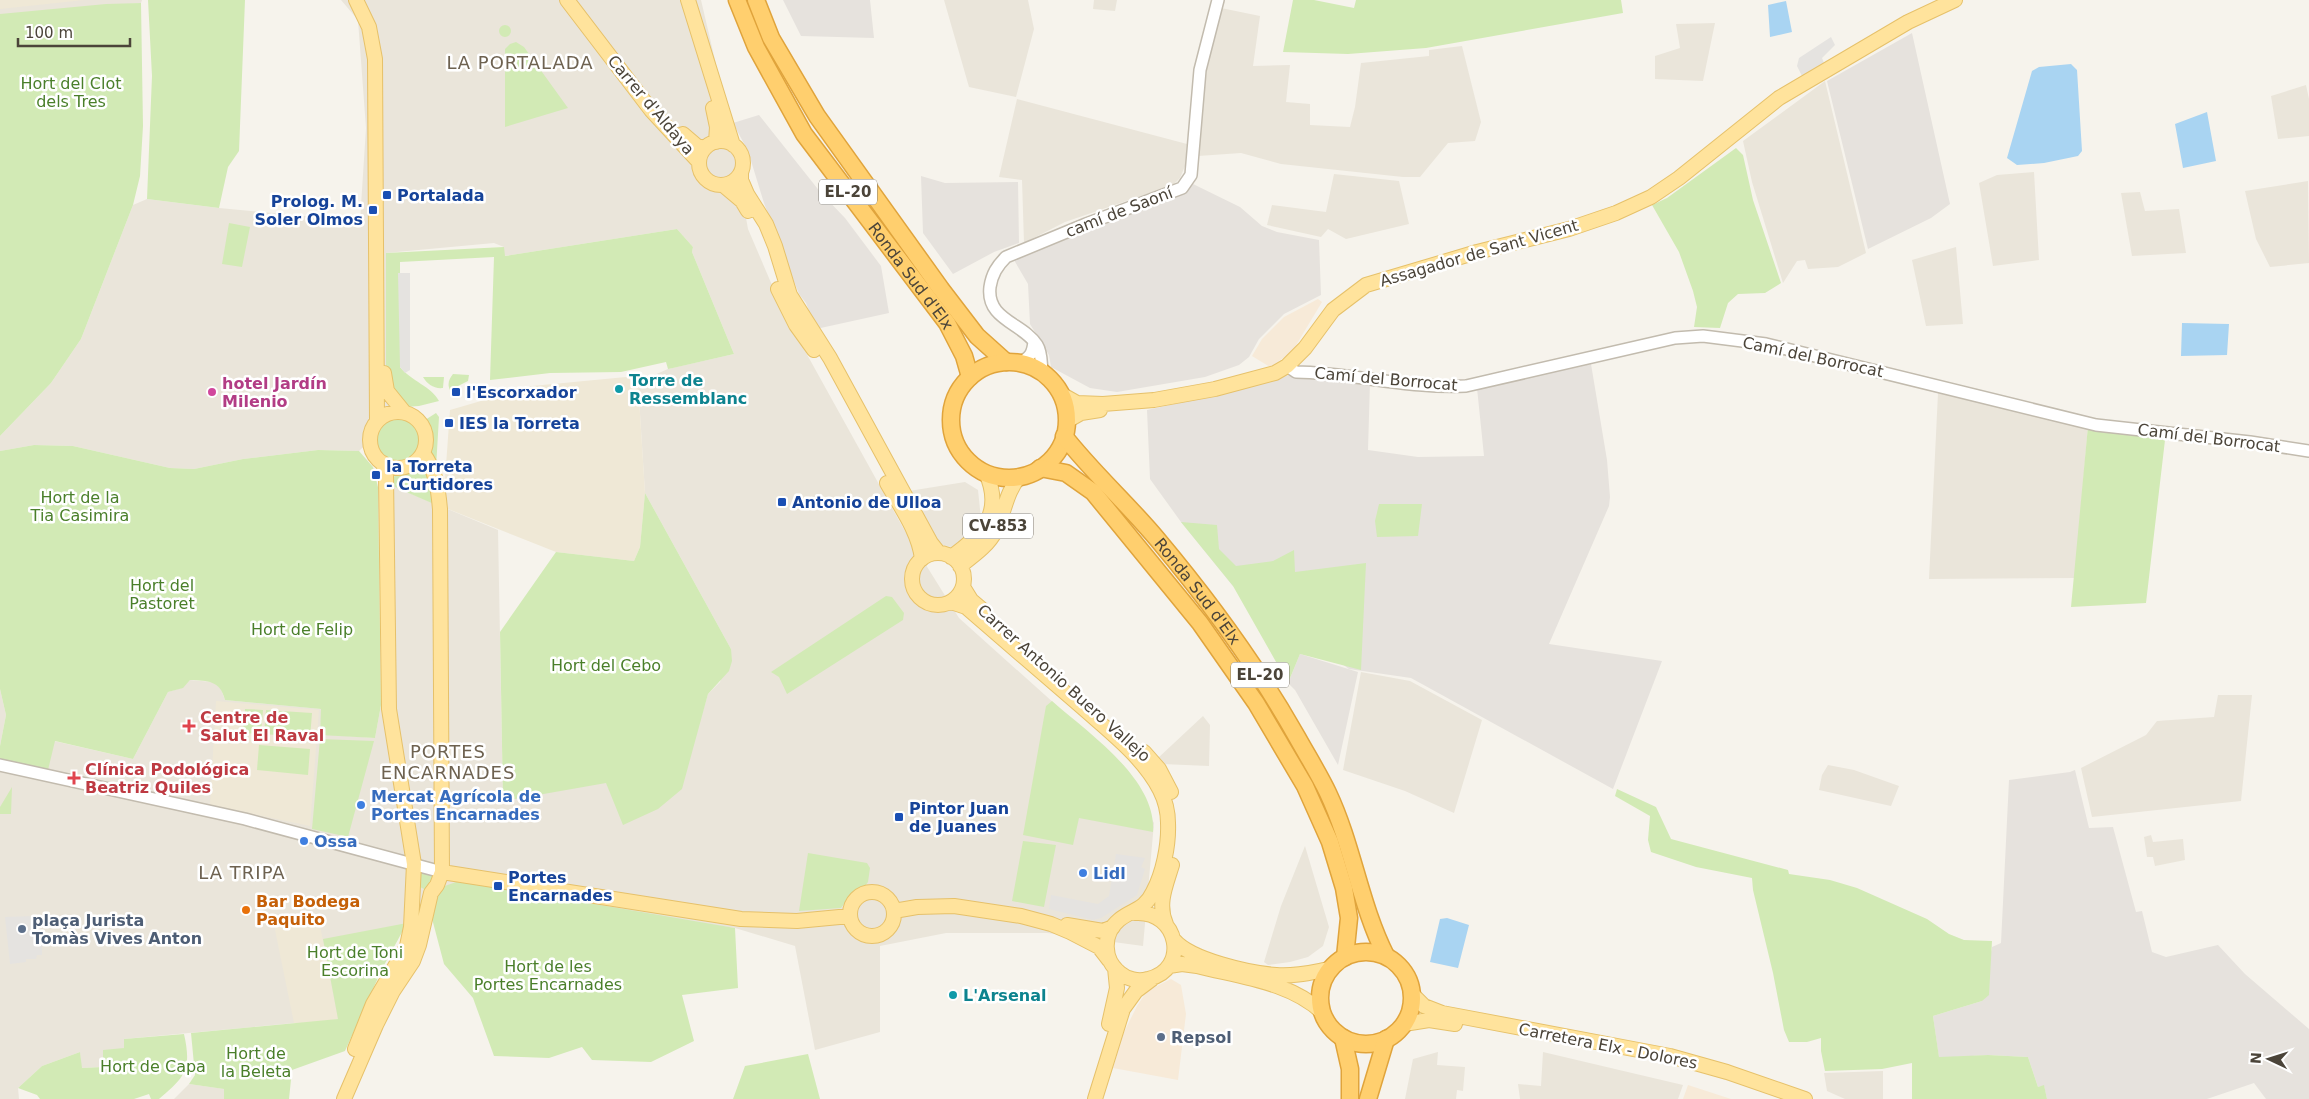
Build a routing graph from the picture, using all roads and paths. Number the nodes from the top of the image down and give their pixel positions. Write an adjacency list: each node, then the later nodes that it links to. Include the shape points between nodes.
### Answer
1 (356, 0): 24 (main road, via 370,27 375,59)
2 (364, 0): 23 (main road, via 373,15 382,55 384,383)
3 (566, 0): 13 (main road, Carrer d'Aldaya, via 651,110)
4 (574, 0): 11 (main road, Carrer d'Aldaya, via 664,115 691,142)
5 (679, 0): 11 (main road, via 714,113 717,127)
6 (688, 0): 12 (main road)
7 (737, 0): 20 (highway, Ronda Sud d'Elx / EL-20, via 756,47 804,134 947,323 964,356)
8 (756, 0): 17 (highway, Ronda Sud d'Elx / EL-20, via 771,38 817,116 977,336)
9 (1218, 0): 16 (street, camí de Saoní, via 1200,70 1191,175 1182,188 1022,249 998,265 990,292 994,308)
10 (1955, 0): 18 (main road, Assagador de Sant Vicent, via 1908,22 1779,98 1679,178 1650,197 1569,229 1366,284 1333,310)
11 (711, 145): 12 (main road, via 722,141); 13 (main road)
12 (733, 145): 14 (main road, via 742,160)
13 (699, 162): 15 (main road, via 705,180)
14 (741, 172): 15 (main road, via 734,181); 33 (main road, via 747,194 766,224 775,246 790,295 818,338 930,541)
15 (723, 185): 32 (main road, via 742,201 758,229 785,307 820,359 916,537)
16 (1034, 341): 17 (street, via 1027,359); 19 (street, via 1040,353)
17 (1013, 362): 19 (highway, Ronda Sud d'Elx / EL-20); 20 (highway, via 986,366)
18 (1287, 366): 22 (main road, Assagador de Sant Vicent, via 1249,381); 26 (street, Camí del Borrocat, via 1296,372 1442,387 1466,386 1666,340 1703,336 1766,344 2096,425)
19 (1042, 372): 21 (highway, Ronda Sud d'Elx / EL-20)
20 (970, 377): 30 (highway, via 958,392 952,410 952,429 958,447 970,462)
21 (1061, 394): 22 (main road, Assagador de Sant Vicent, via 1077,403 1103,404); 25 (highway, Ronda Sud d'Elx / EL-20)
22 (1180, 396): 25 (main road, Assagador de Sant Vicent, via 1133,407 1081,413)
23 (404, 412): 24 (main road, via 386,415); 27 (main road, via 417,418 426,433)
24 (378, 422): 28 (main road, via 371,438 373,451)
25 (1065, 429): 29 (highway, via 1051,460); 48 (highway, Ronda Sud d'Elx / EL-20, via 1080,457 1156,538 1214,608 1269,688 1328,793 1347,840 1370,919)
26 (2309, 451)
27 (423, 453): 28 (main road, via 410,466 400,468); 38 (main road, via 437,481 440,509)
28 (383, 463): 37 (main road, via 386,482 389,709)
29 (1040, 468): 31 (highway); 49 (highway, Ronda Sud d'Elx / EL-20, via 1066,473 1093,492 1200,623 1256,703 1305,786 1330,842 1349,918)
30 (986, 473): 31 (highway); 33 (main road, via 992,502 988,523 978,537)
31 (1020, 476): 33 (main road, CV-853, via 1011,487 996,531 980,550)
32 (922, 558): 33 (main road); 35 (main road, via 916,564 912,578 917,596 933,605)
33 (950, 559): 34 (main road, via 964,576)
34 (963, 587): 35 (main road); 45 (main road, Carrer Antonio Buero Vallejo, via 971,600 1125,734 1159,769 1176,807 1177,825 1172,863 1161,905)
35 (951, 602): 42 (main road, Carrer Antonio Buero Vallejo, via 966,607 1120,741 1148,770 1160,789 1168,823 1163,863 1151,896)
36 (0, 765): 37 (street, via 244,819)
37 (414, 864): 38 (street); 39 (main road)
38 (442, 872): 40 (main road); 43 (main road, via 741,918 797,921)
39 (414, 886): 40 (main road, via 419,892); 59 (main road, via 407,946 373,1004)
40 (431, 893): 59 (main road, via 413,960)
41 (894, 911): 43 (main road, via 886,897 872,892 856,900); 43 (main road, via 890,926 876,935 866,935 858,930); 44 (main road, via 954,906 991,910)
42 (1134, 912): 45 (main road, via 1152,914); 46 (main road)
43 (850, 916)
44 (1051, 924): 46 (main road, via 1103,931); 50 (main road, via 1099,946)
45 (1167, 924): 47 (main road)
46 (1113, 927): 50 (main road, via 1107,944)
47 (1174, 940): 51 (main road, via 1175,949); 52 (main road, via 1181,948 1201,958 1276,975)
48 (1386, 956): 49 (highway, via 1358,952); 54 (highway, EL-20, via 1404,972)
49 (1345, 957): 52 (highway)
50 (1112, 965): 53 (main road, via 1122,974 1138,980); 63 (main road, via 1118,988 1116,1000)
51 (1169, 966): 53 (main road); 55 (main road, via 1197,966 1293,991)
52 (1330, 969): 55 (highway, via 1320,995)
53 (1155, 977): 64 (main road, via 1136,991 1123,1009)
54 (1412, 994): 56 (highway, via 1409,1015); 67 (main road, Carretera Elx - Dolores, via 1424,1006 1442,1013 1670,1056)
55 (1323, 1013): 57 (highway)
56 (1404, 1024): 58 (highway); 66 (main road, Carretera Elx - Dolores, via 1429,1020 1651,1061)
57 (1343, 1038): 58 (highway, via 1372,1044); 65 (highway, via 1350,1069)
58 (1386, 1039): 60 (highway)
59 (354, 1064): 61 (main road); 62 (main road)
60 (1368, 1098)
61 (336, 1099)
62 (344, 1099)
63 (1087, 1099)
64 (1095, 1099)
65 (1350, 1099)
66 (1780, 1099)
67 (1805, 1099)

